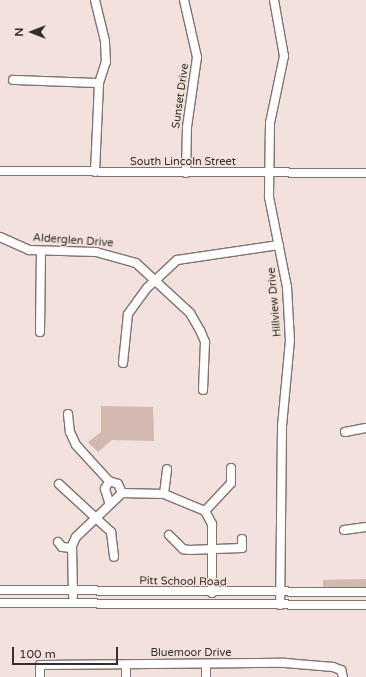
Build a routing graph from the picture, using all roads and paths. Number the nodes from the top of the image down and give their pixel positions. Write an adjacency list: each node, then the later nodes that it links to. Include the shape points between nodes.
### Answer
1 (95, 0): 5 (street, via 105,41 106,62)
2 (184, 0): 8 (street, Sunset Drive, via 197,57 187,127)
3 (274, 0): 9 (street, Hillview Drive, via 284,56 270,124)
4 (13, 80): 5 (street)
5 (99, 83): 7 (street)
6 (0, 171): 7 (street, South Lincoln Street)
7 (95, 172): 8 (street, South Lincoln Street)
8 (186, 173): 9 (street, South Lincoln Street)
9 (269, 173): 10 (street, South Lincoln Street); 12 (street, Hillview Drive, via 269,197)
10 (366, 173)
11 (0, 237): 13 (street, Alderglen Drive, via 20,247)
12 (279, 245): 14 (street, via 177,260); 42 (street, Hillview Drive, via 286,287 290,340 282,426)
13 (41, 252): 14 (street, Alderglen Drive, via 118,255 136,263); 15 (street)
14 (156, 279): 16 (street, via 128,314); 17 (street, Alderglen Drive, via 190,313 200,330 205,342)
15 (40, 332)
16 (123, 363)
17 (203, 390)
18 (68, 414): 23 (street, via 70,432 76,445)
19 (366, 428): 20 (street)
20 (345, 432)
21 (231, 468): 28 (street, via 231,482)
22 (167, 469): 26 (street)
23 (109, 481): 25 (street, via 118,484); 27 (street, via 105,489)
24 (59, 484): 29 (street)
25 (122, 493): 26 (street); 27 (street)
26 (164, 494): 28 (street)
27 (109, 502): 29 (street)
28 (205, 511): 36 (street, via 212,524)
29 (96, 516): 35 (street, via 84,527); 37 (street, via 114,537)
30 (366, 527): 31 (street)
31 (344, 530)
32 (169, 535): 36 (street, via 183,549)
33 (242, 539): 36 (street, via 242,548)
34 (58, 542): 35 (street, via 62,547)
35 (72, 548): 39 (street)
36 (212, 548): 41 (street)
37 (114, 557)
38 (0, 590): 39 (street, Pitt School Road)
39 (73, 592): 41 (street, Pitt School Road); 44 (street)
40 (366, 592): 42 (street, Pitt School Road)
41 (212, 593): 42 (street, Pitt School Road)
42 (280, 593): 45 (street, Hillview Drive)
43 (0, 604): 44 (street, Pitt School Road)
44 (73, 604): 45 (street, Pitt School Road)
45 (280, 605): 46 (street, Pitt School Road)
46 (366, 605)
47 (206, 664): 48 (street, Bluemoor Drive); 49 (street, Bluemoor Drive, via 285,663); 52 (street)
48 (126, 665): 50 (street, Bluemoor Drive, via 40,665); 51 (street)
49 (342, 674)
50 (40, 677)
51 (126, 677)
52 (206, 677)

